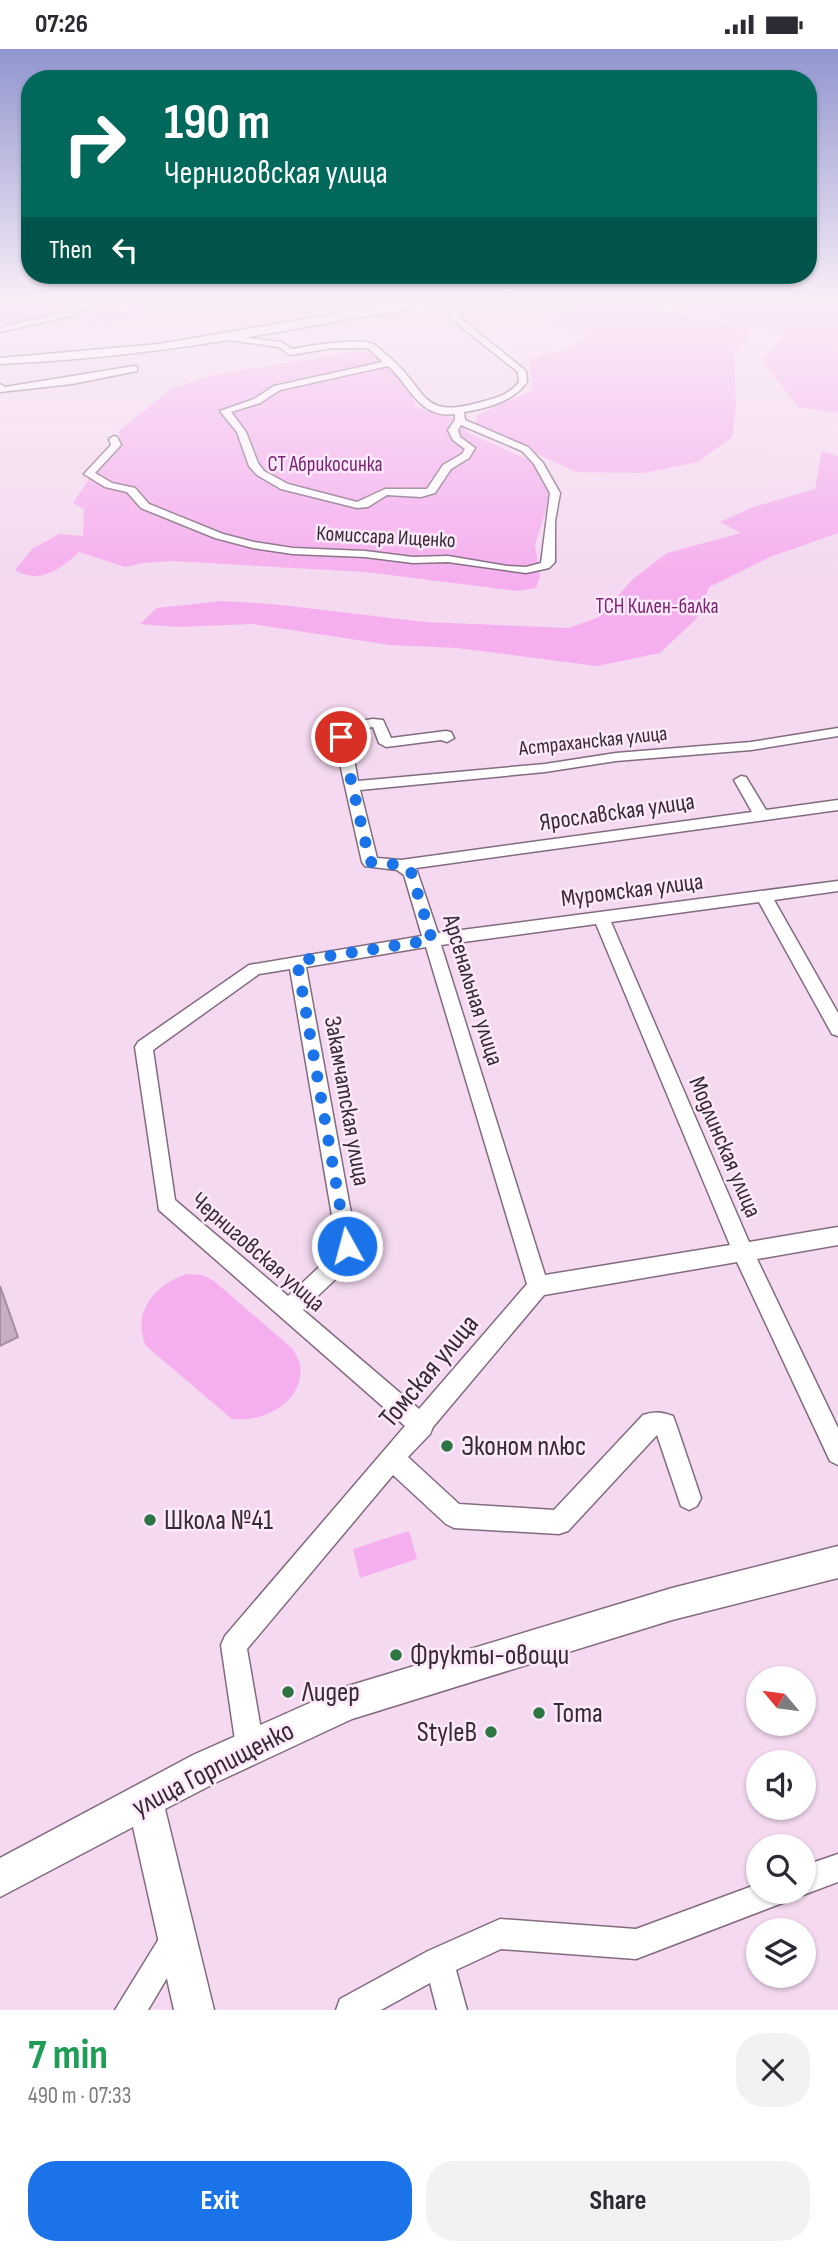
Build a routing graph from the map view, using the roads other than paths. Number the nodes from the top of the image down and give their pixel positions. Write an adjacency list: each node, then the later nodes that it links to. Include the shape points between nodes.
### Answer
1 (268, 394): 4 (street, via 225,411 240,429 253,465 295,489 357,505 385,492 431,491 447,467 468,451 453,430)
2 (415, 394): 4 (street, via 428,407)
3 (512, 394): 4 (street)
4 (460, 416): 5 (street, Комиссара Ищенко, via 525,449 555,493 545,566 508,569 448,559 293,551 219,536 145,506 131,490 89,474 116,445)
5 (114, 439)
6 (831, 733): 8 (street); 10 (street, Астраханская улица, via 751,746)
7 (447, 738): 10 (street, via 386,743 378,723 342,729)
8 (838, 750)
9 (741, 780): 12 (street)
10 (352, 786): 13 (street, via 370,862)
11 (838, 805): 12 (street, Ярославская улица)
12 (761, 815): 13 (street, Ярославская улица)
13 (401, 865): 17 (street, Арсенальная улица, via 411,872)
14 (838, 886): 15 (street, Муромская улица)
15 (764, 896): 16 (street, Муромская улица); 19 (street)
16 (601, 917): 17 (street, Муромская улица); 21 (street, Модлинская улица)
17 (432, 940): 18 (street, Черниговская улица); 22 (street, Арсенальная улица)
18 (297, 961): 23 (street, Закамчатская улица, via 347,1246 337,1264); 23 (street, Черниговская улица, via 255,969 144,1047 166,1204)
19 (838, 1029)
20 (838, 1237): 21 (street)
21 (743, 1252): 22 (street); 25 (street, Модлинская улица)
22 (538, 1286): 24 (street, Томская улица)
23 (288, 1310): 24 (street, Черниговская улица)
24 (422, 1426): 26 (street, Томская улица)
25 (838, 1453)
26 (393, 1459): 27 (street, via 454,1516 559,1522 651,1423 665,1425); 29 (street, Томская улица, via 233,1645)
27 (689, 1498)
28 (838, 1562): 29 (main road, улица Горпищенко, via 672,1604 348,1703)
29 (250, 1747): 30 (main road, улица Горпищенко)
30 (145, 1802): 33 (main road, улица Горпищенко); 35 (main road)
31 (838, 1868): 32 (street)
32 (816, 1876)
33 (0, 1878)
34 (746, 1903): 36 (street, via 636,1944 500,1934)
35 (177, 1936): 37 (street); 38 (main road)
36 (439, 1962): 39 (street); 40 (street)
37 (130, 2010)
38 (194, 2010)
39 (351, 2010)
40 (452, 2010)

